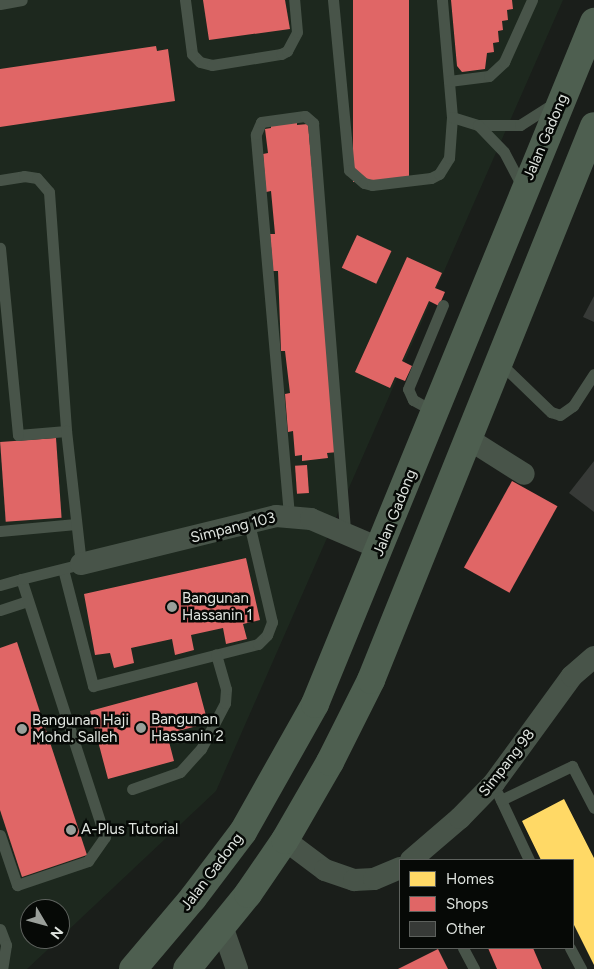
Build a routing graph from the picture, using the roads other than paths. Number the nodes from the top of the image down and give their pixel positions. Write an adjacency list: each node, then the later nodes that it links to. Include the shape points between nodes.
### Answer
1 (20, 0): 7 (lane)
2 (184, 0): 3 (lane, via 192,54 200,62 212,65 287,51 297,32)
3 (294, 0)
4 (333, 0): 11 (lane, via 349,170 355,178 372,185 439,174 449,158)
5 (442, 0): 9 (lane)
6 (532, 0): 9 (lane, via 504,62 489,76)
7 (0, 4)
8 (594, 22): 10 (main road, Jalan Gadong)
9 (449, 81): 11 (lane)
10 (562, 98): 12 (lane, via 520,125); 15 (main road, Jalan Gadong)
11 (452, 117): 12 (lane)
12 (478, 125): 15 (lane, via 504,152)
13 (594, 126): 18 (main road)
14 (0, 180): 21 (lane, via 24,176 37,178 49,192)
15 (524, 190): 20 (main road, Jalan Gadong)
16 (0, 248): 21 (lane, via 18,435)
17 (443, 305): 20 (lane, via 408,389 413,400)
18 (499, 362): 19 (lane, via 551,412 560,414 573,406); 22 (main road)
19 (594, 374)
20 (435, 412): 29 (main road, Jalan Gadong)
21 (66, 431): 26 (lane)
22 (467, 438): 23 (street); 41 (main road, via 370,680 330,762)
23 (524, 474)
24 (289, 515): 25 (street, Simpang 103); 28 (street, Simpang 103, via 311,519); 28 (lane, via 256,134 261,122 305,116 313,123)
25 (249, 523): 30 (street, Simpang 103); 35 (lane, via 272,622 267,635 258,644)
26 (76, 524): 27 (lane); 30 (lane)
27 (0, 531)
28 (345, 532): 29 (street, Simpang 103)
29 (381, 549): 50 (main road, Jalan Gadong, via 315,704 284,764 243,832)
30 (72, 566): 31 (lane); 35 (lane, via 93,686)
31 (21, 579): 32 (lane); 33 (lane)
32 (0, 585)
33 (28, 601): 34 (lane); 40 (lane, via 105,837 88,861 17,885)
34 (0, 610)
35 (216, 654): 37 (lane, via 226,690 225,703 202,749 180,772)
36 (594, 657): 38 (street, Simpang 98, via 572,676)
37 (132, 789)
38 (497, 792): 39 (lane, via 572,766); 42 (street, Simpang 98); 43 (lane)
39 (594, 808)
40 (0, 834)
41 (285, 840): 44 (street, Simpang 98, via 325,870 354,880 374,879); 45 (main road)
42 (411, 859)
43 (529, 859)
44 (399, 868)
45 (222, 926): 51 (main road); 52 (street)
46 (0, 929): 49 (lane, via 6,945)
47 (464, 949): 53 (lane)
48 (570, 949): 54 (lane)
49 (2, 969)
50 (133, 969)
51 (187, 969)
52 (237, 969)
53 (474, 969)
54 (580, 969)

